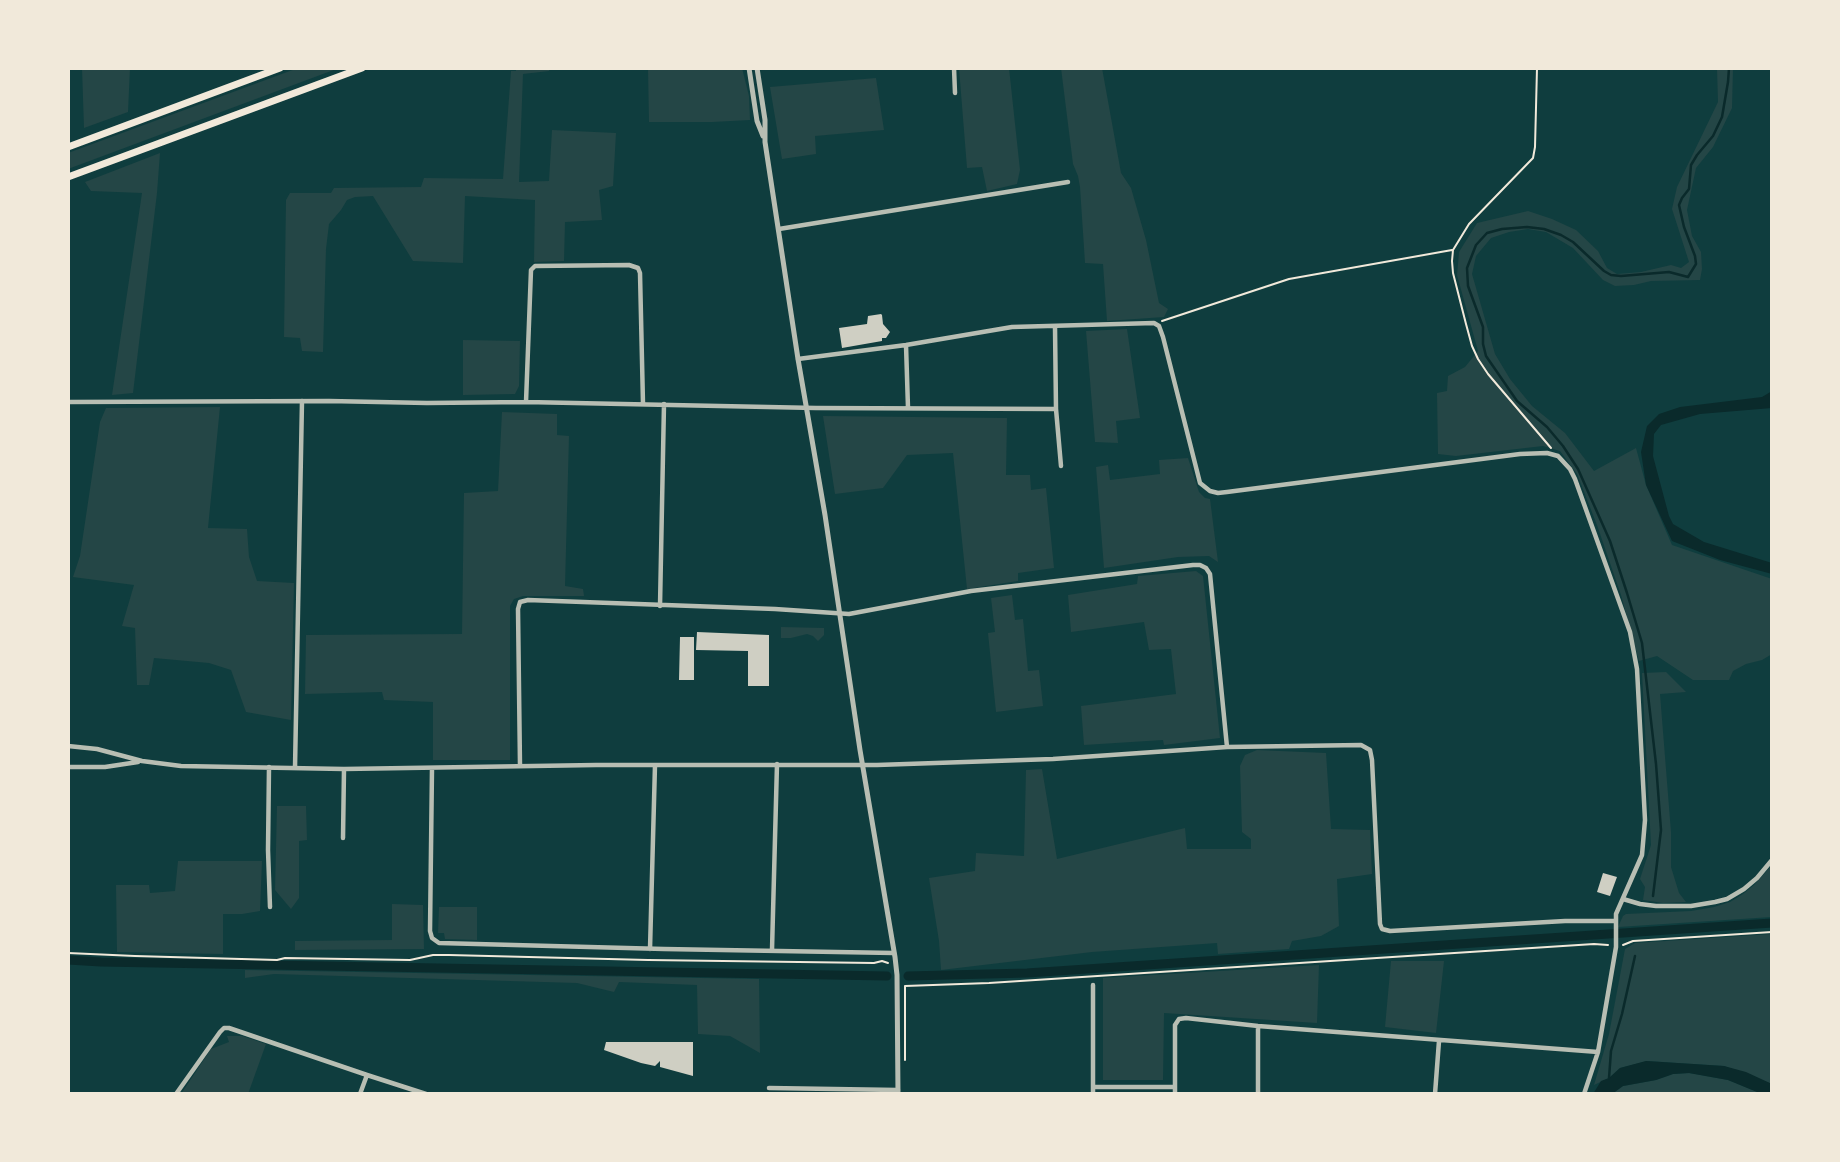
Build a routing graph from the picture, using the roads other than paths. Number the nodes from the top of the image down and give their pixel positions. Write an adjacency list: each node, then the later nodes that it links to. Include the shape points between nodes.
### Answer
1 (281, 68): 8 (main road)
2 (362, 68): 9 (main road)
3 (749, 68): 7 (street)
4 (757, 68): 7 (street)
5 (954, 68): 6 (street)
6 (956, 93)
7 (765, 142): 11 (street)
8 (68, 147)
9 (68, 177)
10 (1068, 182): 11 (street)
11 (779, 229): 14 (street)
12 (1055, 327): 13 (street, via 1012,327); 22 (street); 40 (street, via 1159,326 1200,483 1210,491 1520,454 1558,456 1570,469 1583,499 1630,632 1637,669 1645,838)
13 (906, 345): 14 (street); 21 (street)
14 (798, 359): 20 (street)
15 (302, 401): 16 (street); 17 (street); 35 (street)
16 (68, 402)
17 (526, 402): 18 (street); 18 (street, via 531,270 535,266 629,265 640,273)
18 (643, 404): 19 (street)
19 (664, 404): 20 (street); 24 (street)
20 (806, 407): 21 (street); 25 (street)
21 (908, 408): 22 (street)
22 (1056, 409): 23 (street)
23 (1061, 466)
24 (660, 606): 25 (street); 32 (street, via 520,602)
25 (840, 613): 27 (street, via 971,591 1200,565 1210,574); 31 (street)
26 (68, 746): 28 (street)
27 (1227, 747): 31 (street); 42 (street, via 1361,745 1370,750 1382,929)
28 (142, 761): 33 (street); 34 (street)
29 (777, 764): 30 (street); 31 (street); 44 (street)
30 (655, 765): 32 (street); 43 (street)
31 (863, 765): 45 (street)
32 (520, 766): 36 (street)
33 (68, 767)
34 (269, 767): 35 (street); 41 (street)
35 (295, 768): 37 (street)
36 (432, 768): 37 (street); 43 (street, via 432,938 439,943)
37 (344, 769): 38 (street)
38 (343, 838)
39 (1772, 860): 40 (street, via 1757,878 1727,899 1656,906)
40 (1623, 898): 42 (street)
41 (270, 907)
42 (1615, 920): 49 (street, via 1616,944)
43 (650, 949): 44 (street)
44 (772, 950): 45 (street)
45 (894, 953): 54 (street)
46 (1093, 985): 51 (street)
47 (1258, 1026): 48 (street); 52 (street, via 1178,1019); 60 (street)
48 (1439, 1041): 49 (street); 61 (street)
49 (1598, 1052): 62 (street)
50 (367, 1075): 55 (street, via 224,1028); 56 (street); 57 (street)
51 (1093, 1087): 52 (street); 58 (street)
52 (1175, 1087): 59 (street)
53 (769, 1088): 54 (street)
54 (898, 1092)
55 (176, 1094)
56 (360, 1094)
57 (426, 1094)
58 (1093, 1094)
59 (1175, 1094)
60 (1258, 1094)
61 (1435, 1094)
62 (1584, 1094)

